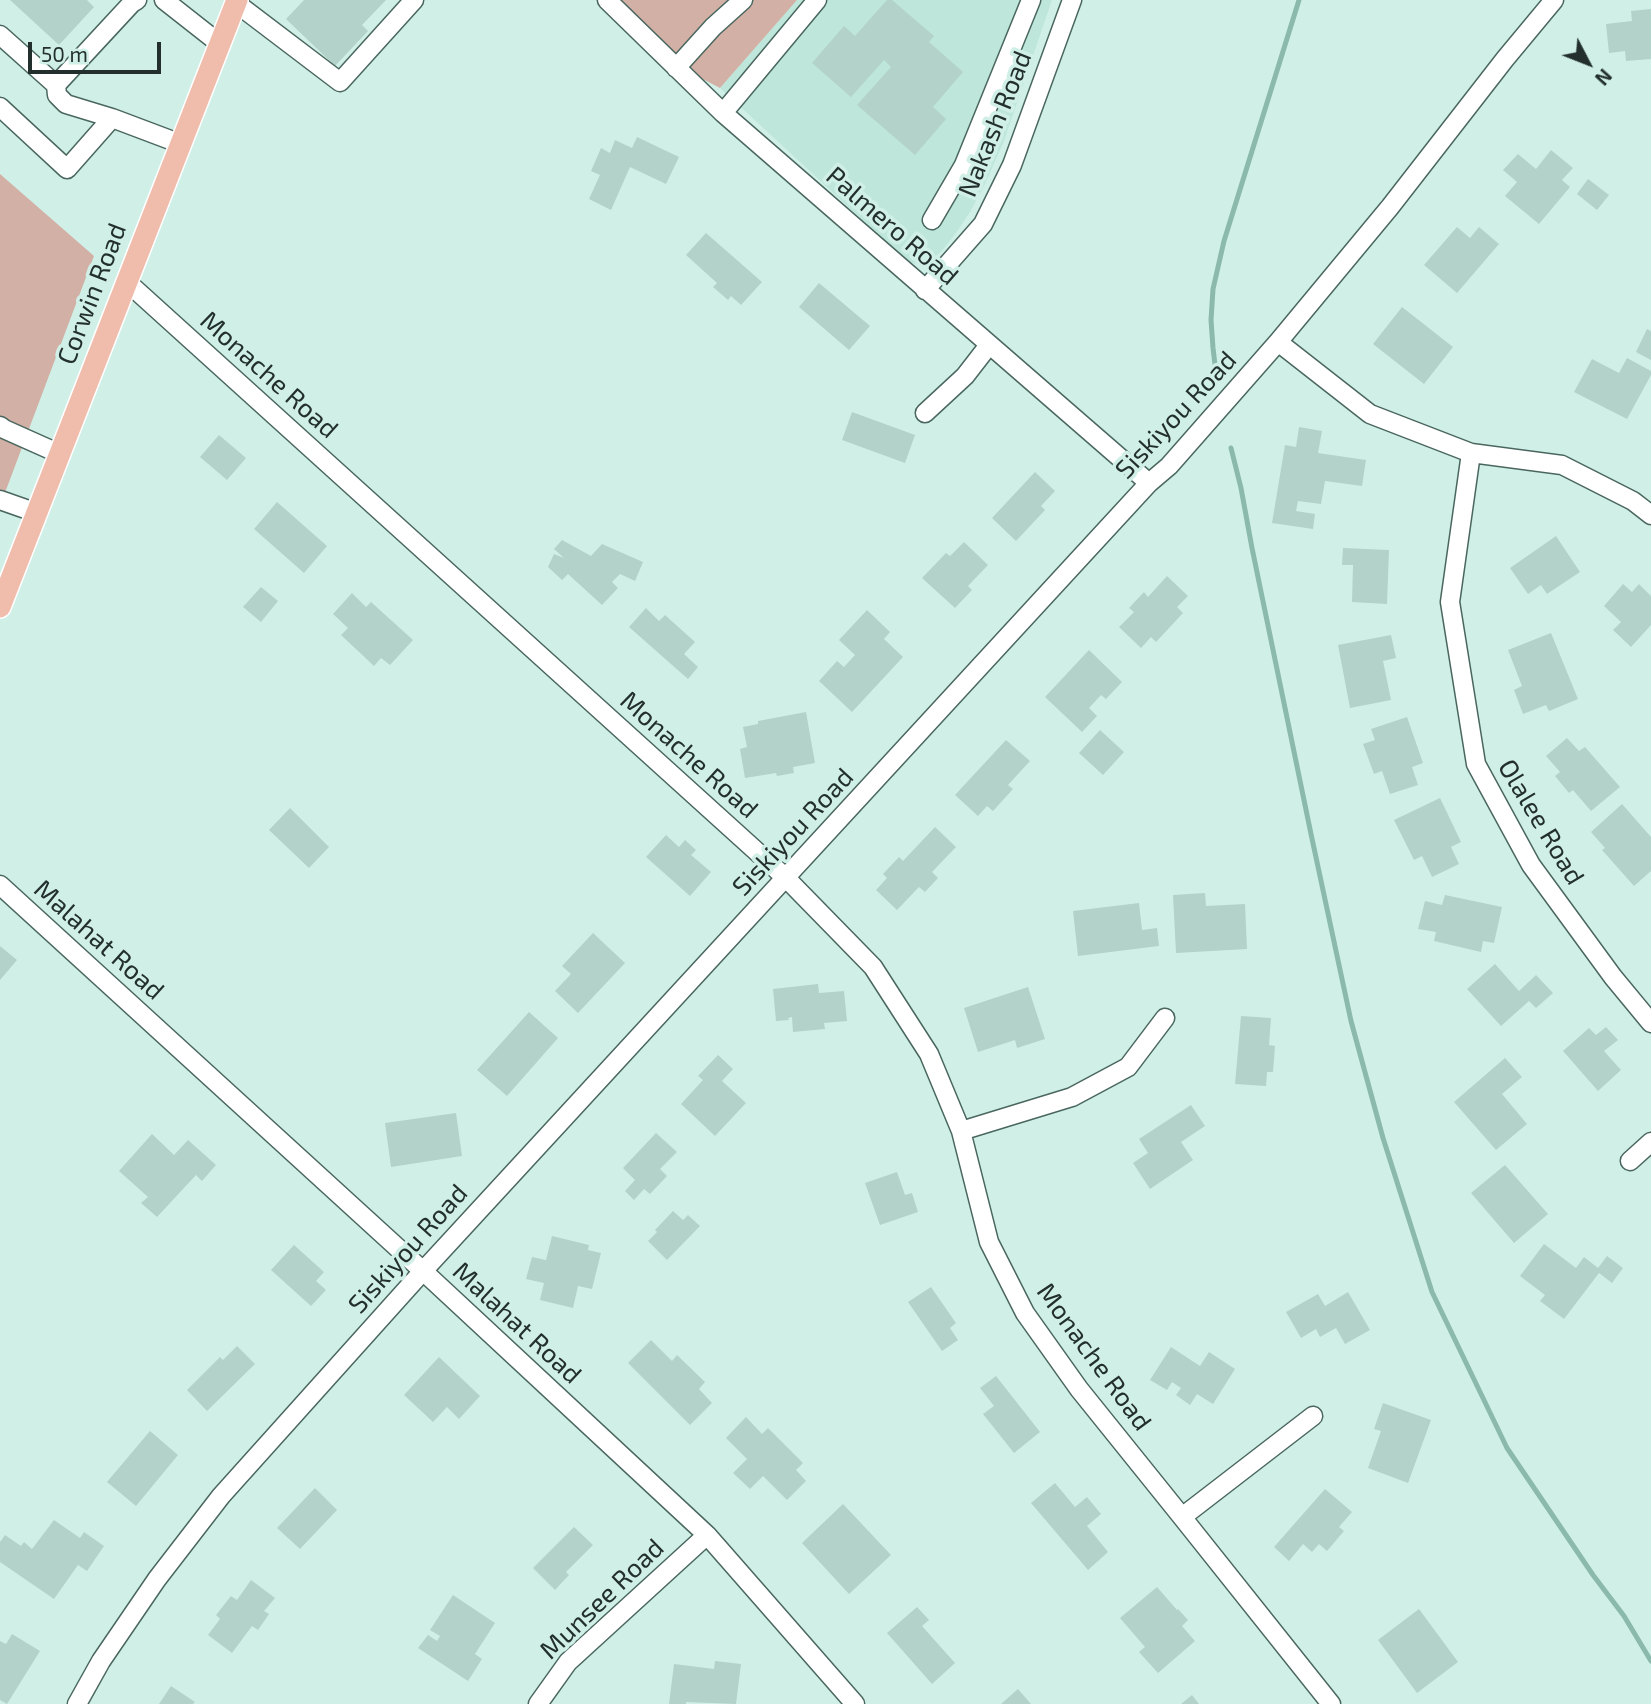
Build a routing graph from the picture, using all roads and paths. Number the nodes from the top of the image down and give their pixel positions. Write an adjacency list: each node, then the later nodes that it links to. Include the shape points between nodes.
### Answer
1 (138, 0): 14 (street)
2 (164, 0): 12 (street)
3 (414, 0): 10 (street, via 340,82)
4 (607, 0): 13 (street, Palmero Road)
5 (743, 0): 13 (street)
6 (817, 0): 16 (street)
7 (1031, 0): 19 (street, via 964,165)
8 (1554, 0): 22 (street, Siskiyou Road)
9 (1067, 1): 21 (street, Nakash Road, via 1012,165 983,224)
10 (237, 2): 12 (main road, Corwin Road)
11 (0, 35): 14 (street)
12 (220, 44): 18 (main road, Corwin Road)
13 (676, 68): 16 (street, Palmero Road)
14 (56, 85): 17 (street, via 57,95 66,104)
15 (0, 107): 17 (street, via 67,169)
16 (723, 113): 21 (street, Palmero Road)
17 (112, 118): 18 (street)
18 (181, 144): 20 (main road, Corwin Road)
19 (932, 220)
20 (126, 281): 27 (main road, Corwin Road); 33 (street, Monache Road)
21 (925, 290): 23 (street, Palmero Road)
22 (1278, 342): 26 (street, via 1370,414); 28 (street, Siskiyou Road)
23 (989, 345): 24 (street, via 965,376); 28 (street, Palmero Road)
24 (925, 413)
25 (1, 430): 27 (street)
26 (1471, 453): 31 (street, via 1562,466 1633,501); 36 (street, Olalee Road, via 1450,602 1476,764 1531,864)
27 (61, 454): 30 (main road, Corwin Road)
28 (1149, 484): 33 (street, Siskiyou Road)
29 (0, 500): 30 (street)
30 (37, 513): 32 (main road, Corwin Road)
31 (1651, 515)
32 (0, 607)
33 (786, 878): 37 (street, Monache Road, via 873,967 929,1054); 40 (street, Siskiyou Road)
34 (0, 885): 40 (street, Malahat Road)
35 (1165, 1018): 37 (street, via 1128,1067 1072,1097)
36 (1651, 1023)
37 (961, 1131): 42 (street, Monache Road, via 989,1242 1025,1313 1079,1389)
38 (1651, 1142): 39 (street)
39 (1630, 1161)
40 (423, 1271): 43 (street, Malahat Road); 44 (street, Siskiyou Road, via 221,1496 157,1579)
41 (1313, 1416): 42 (street)
42 (1182, 1517): 47 (street, Monache Road)
43 (706, 1535): 45 (street, Munsee Road, via 568,1662); 46 (street, Malahat Road)
44 (77, 1704)
45 (538, 1704)
46 (855, 1704)
47 (1331, 1704)

